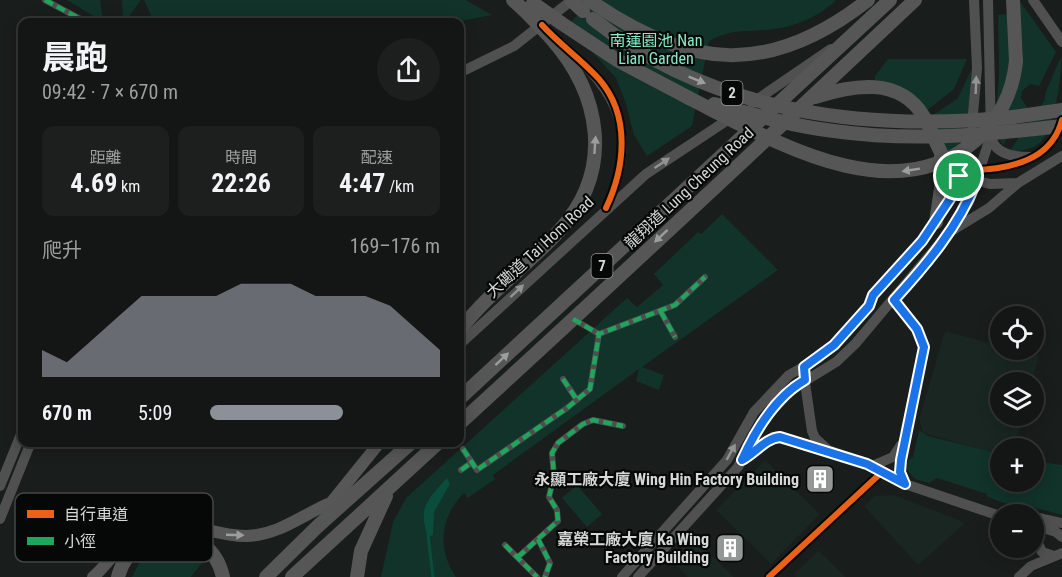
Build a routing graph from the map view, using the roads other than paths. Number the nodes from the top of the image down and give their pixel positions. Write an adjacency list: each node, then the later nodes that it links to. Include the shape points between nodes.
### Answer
1 (45, 0): 13 (street)
2 (513, 0): 10 (highway)
3 (572, 0): 14 (main road); 20 (highway, 2, one-way to 20, bridge, via 655,61 700,81 773,105 822,115 908,123 994,119)
4 (589, 0): 9 (highway, via 635,29 671,45 711,55 773,51 805,40)
5 (890, 0): 15 (highway, 龍翔道 Lung Cheung Road / 7)
6 (915, 0): 19 (highway, 龍翔道 Lung Cheung Road / 7)
7 (1013, 0): 18 (highway, one-way to 18, bridge, via 1017,61 1008,97 980,137 944,161 907,171 872,171 815,157)
8 (1033, 0): 16 (main road)
9 (865, 2)
10 (528, 4): 18 (highway, 2, bridge, via 607,54); 38 (highway, one-way to 10, bridge, via 498,286 567,221 587,186 595,151 593,113 579,76)
11 (974, 4): 28 (main road, one-way to 11, via 975,105)
12 (989, 4): 23 (main road)
13 (79, 18)
14 (542, 25): 17 (main road, via 514,46); 30 (street, via 599,79 615,107 622,162)
15 (854, 33): 30 (main road, 大磡道 Tai Hom Road, one-way to 15, via 646,174); 45 (highway, 龍翔道 Lung Cheung Road / 7, one-way to 15)
16 (1062, 42)
17 (464, 71)
18 (689, 98): 22 (highway, 2, bridge, via 792,124 872,136 949,137)
19 (813, 98): 24 (highway, via 865,85 895,92 921,114); 37 (highway, 龍翔道 Lung Cheung Road / 7, one-way to 37)
20 (1062, 110)
21 (1062, 120): 26 (street, via 1054,142)
22 (1062, 126)
23 (991, 135): 26 (main road, via 1002,153); 27 (main road)
24 (940, 154): 28 (highway); 31 (highway, via 942,182)
25 (1062, 156): 29 (main road)
26 (1031, 158): 27 (street, via 1016,165)
27 (981, 169): 28 (main road)
28 (967, 178): 29 (main road, via 1000,185); 31 (main road); 32 (main road, via 969,202)
29 (1018, 183): 32 (main road, via 989,208)
30 (606, 208): 41 (main road, 大磡道 Tai Hom Road, one-way to 30)
31 (936, 222): 35 (main road, via 873,295)
32 (950, 231): 34 (main road)
33 (705, 277): 36 (street, via 675,305)
34 (894, 300): 35 (main road); 44 (main road, via 844,355); 49 (main road, via 917,329 924,347)
35 (869, 306): 42 (main road, via 828,351)
36 (661, 312): 39 (street); 40 (street)
37 (573, 319): 39 (street); 47 (highway, 龍翔道 Lung Cheung Road / 7)
38 (464, 325)
39 (598, 334): 46 (street, via 590,389)
40 (675, 337)
41 (464, 340)
42 (804, 367): 44 (main road); 94 (main road, one-way to 42, via 727,460 754,412 782,381)
43 (563, 378): 46 (street)
44 (805, 380): 56 (main road, via 812,431); 57 (main road, via 763,421)
45 (464, 394)
46 (577, 399): 58 (street, via 477,470)
47 (464, 419)
48 (623, 426): 74 (street, via 588,421 555,446 549,497 559,517)
49 (905, 436): 59 (main road, via 893,457); 61 (main road, via 900,472)
50 (18, 442): 62 (main road)
51 (29, 447): 66 (main road)
52 (376, 447): 64 (main road)
53 (406, 447): 69 (highway)
54 (434, 447): 63 (highway)
55 (463, 449): 58 (street)
56 (828, 450): 57 (main road, via 773,438); 59 (main road)
57 (742, 460): 95 (main road)
58 (471, 463): 60 (street)
59 (877, 469): 61 (main road); 96 (street)
60 (461, 470)
61 (905, 484): 65 (main road)
62 (0, 486)
63 (389, 489): 90 (highway); 91 (highway, via 361,551)
64 (328, 504): 69 (main road); 71 (main road, one-way to 64, via 258,535 289,525)
65 (990, 513)
66 (0, 519)
67 (1044, 519): 68 (main road)
68 (1062, 523)
69 (318, 526): 89 (highway)
70 (1044, 529): 72 (main road)
71 (213, 532)
72 (1059, 535): 73 (main road)
73 (1044, 536)
74 (538, 539): 79 (street); 93 (street, via 550,562)
75 (505, 545): 79 (street)
76 (1044, 553): 77 (main road)
77 (1059, 553): 84 (main road)
78 (213, 556): 88 (highway)
79 (518, 557): 92 (street)
80 (1033, 558): 84 (main road)
81 (108, 562): 85 (main road)
82 (108, 562): 86 (main road)
83 (124, 562): 87 (highway)
84 (1031, 566): 97 (main road)
85 (93, 577)
86 (100, 577)
87 (118, 577)
88 (223, 577)
89 (266, 577)
90 (292, 577)
91 (357, 577)
92 (537, 577)
93 (545, 577)
94 (622, 577)
95 (638, 577)
96 (769, 577)
97 (1018, 577)

